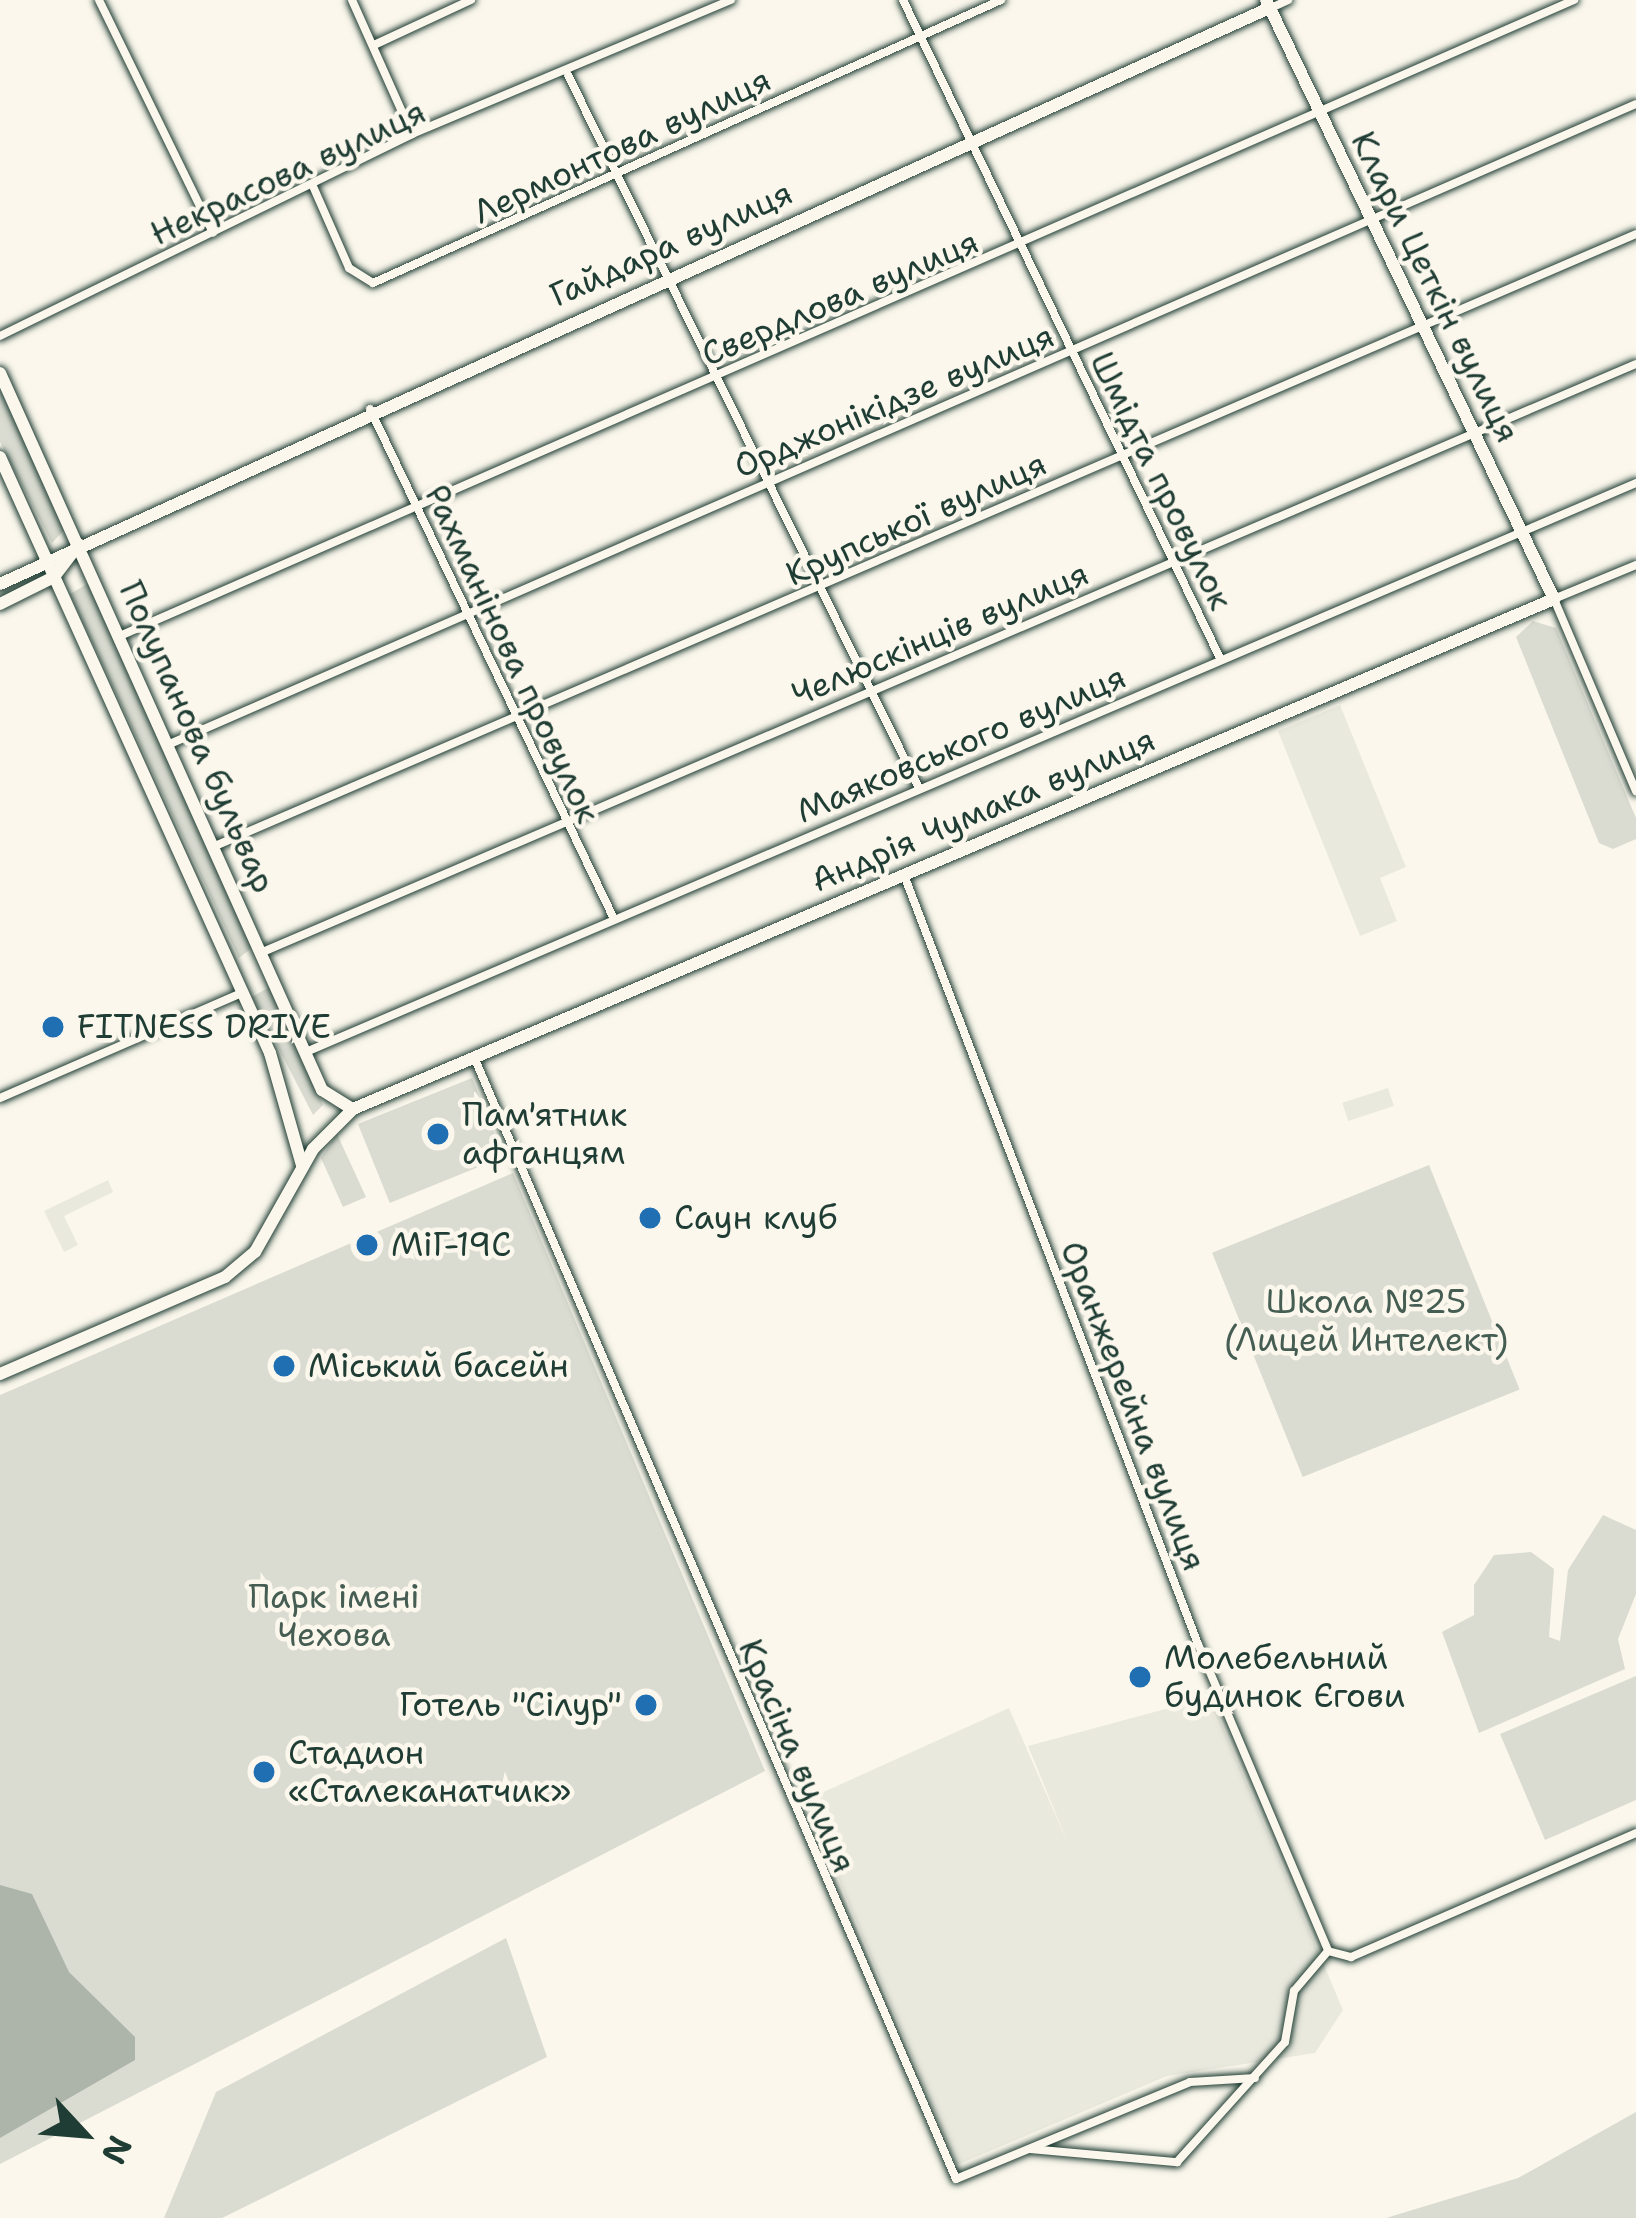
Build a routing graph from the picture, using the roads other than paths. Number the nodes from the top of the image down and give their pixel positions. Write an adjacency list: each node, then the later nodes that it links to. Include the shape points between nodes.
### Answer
1 (99, 0): 20 (street)
2 (352, 0): 11 (street)
3 (471, 0): 11 (street)
4 (730, 0): 12 (street, Некрасова вулиця)
5 (903, 0): 10 (street, Шмідта провулок)
6 (1001, 0): 10 (street, Лермонтова вулиця)
7 (1288, 0): 9 (street, Гайдара вулиця)
8 (1574, 0): 14 (street, Свердлова вулиця)
9 (1268, 4): 14 (street, Клари Цеткін вулиця); 16 (street, Гайдара вулиця)
10 (920, 34): 16 (street, Шмідта провулок); 17 (street, Лермонтова вулиця)
11 (374, 45): 15 (street)
12 (568, 75): 15 (street, Некрасова вулиця); 17 (street)
13 (1636, 104): 19 (street, Орджонікідзе вулиця)
14 (1320, 116): 19 (street, Клари Цеткін вулиця); 22 (street, Свердлова вулиця)
15 (412, 134): 18 (street, Некрасова вулиця)
16 (969, 142): 22 (street, Шмідта провулок); 23 (street, Гайдара вулиця)
17 (619, 177): 18 (street, Лермонтова вулиця, via 373,283 349,268); 23 (street)
18 (312, 184): 20 (street, Некрасова вулиця)
19 (1370, 219): 24 (street, Клари Цеткін вулиця); 26 (street, Орджонікідзе вулиця)
20 (213, 233): 25 (street, Некрасова вулиця)
21 (1636, 234): 24 (street, Крупської вулиця)
22 (1019, 247): 26 (street, Шмідта провулок); 29 (street, Свердлова вулиця)
23 (668, 273): 29 (street); 30 (street, Гайдара вулиця)
24 (1426, 325): 31 (street, Клари Цеткін вулиця); 32 (street, Крупської вулиця)
25 (0, 336)
26 (1072, 350): 32 (street, Шмідта провулок); 34 (street, Орджонікідзе вулиця)
27 (1636, 364): 31 (street, Челюскінців вулиця)
28 (0, 373): 38 (street, Полупанова бульвар)
29 (719, 376): 34 (street); 36 (street, Свердлова вулиця)
30 (370, 410): 36 (street, Рахманінова провулок); 38 (street, Гайдара вулиця)
31 (1476, 431): 37 (street, Клари Цеткін вулиця); 40 (street, Челюскінців вулиця)
32 (1123, 455): 40 (street, Шмідта провулок); 44 (street, Крупської вулиця)
33 (0, 457): 39 (street, Полупанова бульвар)
34 (768, 482): 44 (street); 47 (street, Орджонікідзе вулиця)
35 (1636, 483): 37 (street, Маяковського вулиця)
36 (417, 507): 47 (street, Рахманінова провулок); 48 (street, Свердлова вулиця)
37 (1524, 531): 45 (street, Клари Цеткін вулиця); 49 (street, Маяковського вулиця)
38 (80, 543): 39 (street, Гайдара вулиця); 42 (street); 48 (street, Полупанова бульвар)
39 (46, 560): 42 (street, Полупанова бульвар); 43 (street, Гайдара вулиця)
40 (1172, 561): 49 (street, Шмідта провулок); 50 (street, Челюскінців вулиця)
41 (1636, 565): 45 (street, Андрія Чумака вулиця)
42 (54, 577): 46 (street); 60 (street, Полупанова бульвар)
43 (0, 584)
44 (819, 586): 50 (street); 51 (street, Крупської вулиця)
45 (1554, 599): 54 (street); 57 (street, Андрія Чумака вулиця)
46 (0, 604)
47 (464, 614): 51 (street, Рахманінова провулок); 52 (street, Орджонікідзе вулиця)
48 (122, 635): 52 (street, Полупанова бульвар)
49 (1220, 658): 53 (street, Маяковського вулиця)
50 (870, 690): 53 (street); 55 (street, Челюскінців вулиця)
51 (513, 717): 55 (street, Рахманінова провулок); 56 (street, Крупської вулиця)
52 (172, 742): 56 (street, Полупанова бульвар)
53 (919, 788): 58 (street, Маяковського вулиця)
54 (1636, 790)
55 (563, 821): 58 (street, Рахманінова провулок); 59 (street, Челюскінців вулиця)
56 (215, 846): 59 (street, Полупанова бульвар)
57 (904, 873): 62 (street, Андрія Чумака вулиця); 70 (street, Оранжерейна вулиця)
58 (614, 919): 61 (street, Маяковського вулиця)
59 (265, 951): 61 (street, Полупанова бульвар)
60 (242, 993): 63 (street); 65 (street, Полупанова бульвар)
61 (306, 1052): 64 (street, Полупанова бульвар, via 331,1104)
62 (474, 1055): 64 (street, Андрія Чумака вулиця); 72 (street, Красіна вулиця, via 956,2180)
63 (0, 1098)
64 (352, 1109): 66 (street, Андрія Чумака вулиця)
65 (295, 1114): 66 (street, via 320,1128); 67 (street, Полупанова бульвар)
66 (334, 1122): 67 (street)
67 (302, 1171): 68 (street, via 255,1252 197,1296)
68 (0, 1374)
69 (1636, 1833): 70 (street, via 1351,1958)
70 (1328, 1951): 71 (street, via 1294,1991 1285,2042)
71 (1255, 2078): 72 (street, Красіна вулиця, via 1190,2082); 72 (street, via 1177,2162)
72 (1029, 2149)

